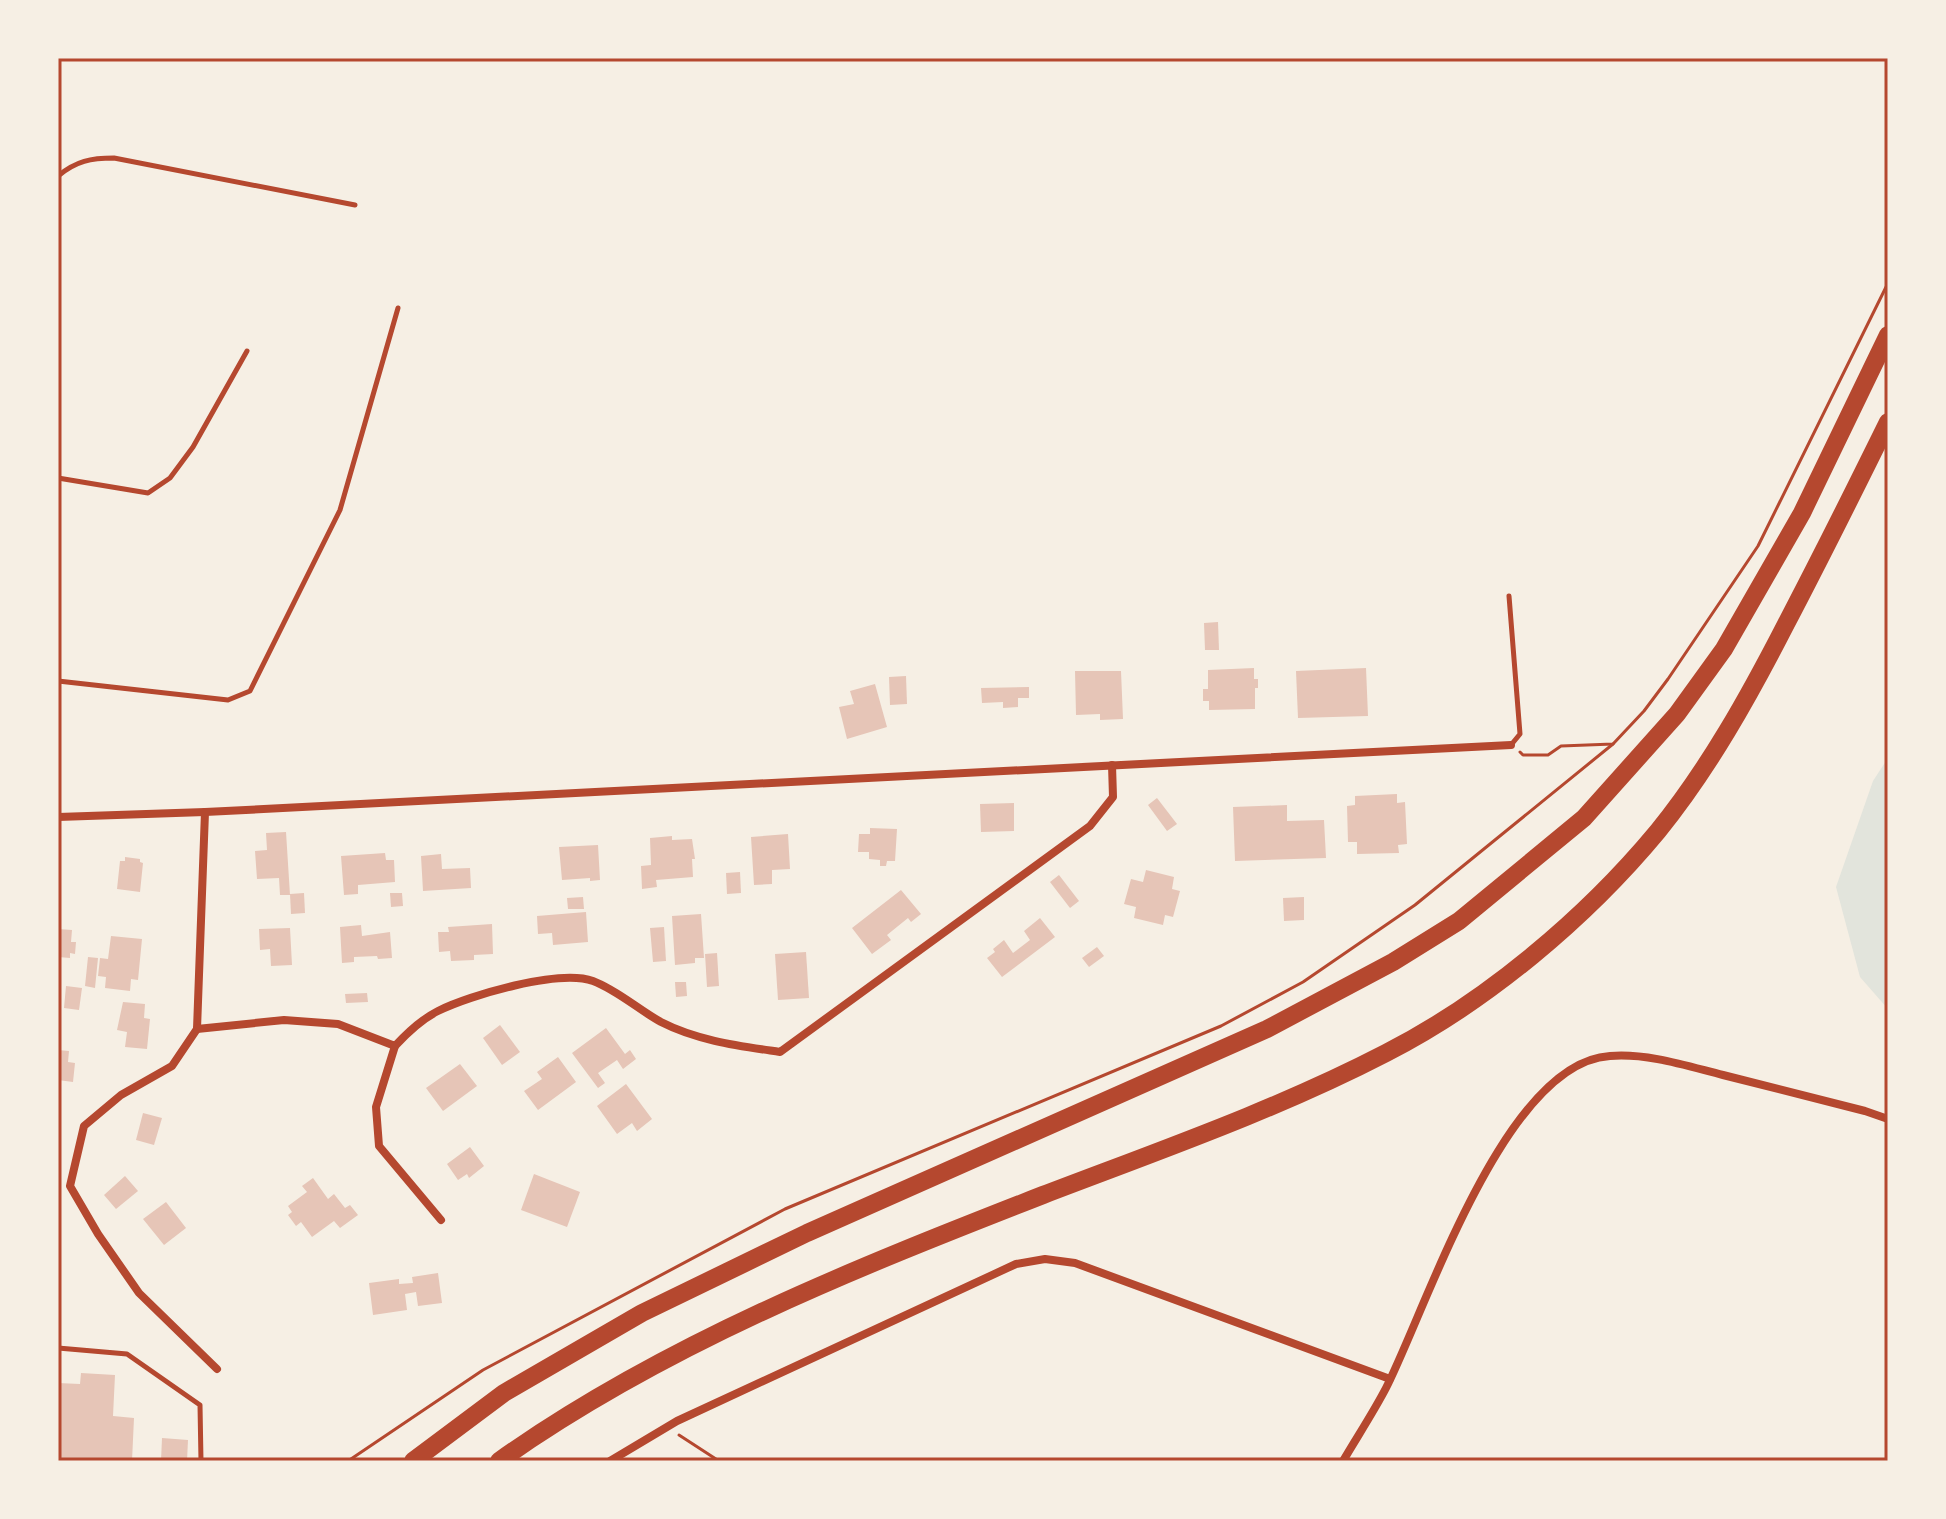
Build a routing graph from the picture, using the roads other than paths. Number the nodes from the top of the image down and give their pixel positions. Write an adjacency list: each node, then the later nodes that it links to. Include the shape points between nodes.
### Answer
1 (58, 176): 2 (lane, via 91,158 114,158)
2 (355, 205)
3 (398, 308): 9 (lane, via 340,510 250,691 228,700)
4 (1888, 335): 22 (highway, via 1802,513 1724,649 1677,714 1584,818 1471,911 1393,962 1267,1029 642,1313 504,1393)
5 (247, 351): 7 (lane, via 193,447 170,478 148,493)
6 (1888, 422): 23 (highway, via 1731,727 1657,831 1541,948 1475,999 1388,1052 1256,1113 855,1271 698,1343 617,1386)
7 (58, 478)
8 (1509, 596): 10 (lane, via 1520,734)
9 (58, 681)
10 (1511, 745): 11 (street)
11 (1112, 765): 12 (street); 15 (street, via 1113,797 1090,826 780,1052 722,1043 664,1023 591,980 547,978 438,1011)
12 (205, 812): 13 (street); 14 (street)
13 (58, 817)
14 (197, 1029): 15 (street, via 284,1020 338,1024); 19 (street, via 172,1066 121,1095 84,1126 70,1186 139,1293)
15 (395, 1046): 17 (street, via 376,1107 379,1146)
16 (1888, 1119): 20 (street, via 1676,1063 1606,1056 1582,1063 1524,1113 1477,1184)
17 (441, 1220)
18 (58, 1348): 21 (lane, via 127,1354 200,1405)
19 (217, 1369)
20 (1390, 1379): 24 (street, via 1075,1263 1045,1259 1016,1264 666,1427); 25 (street)
21 (201, 1461)
22 (413, 1461)
23 (499, 1461)
24 (610, 1461)
25 (1343, 1461)

